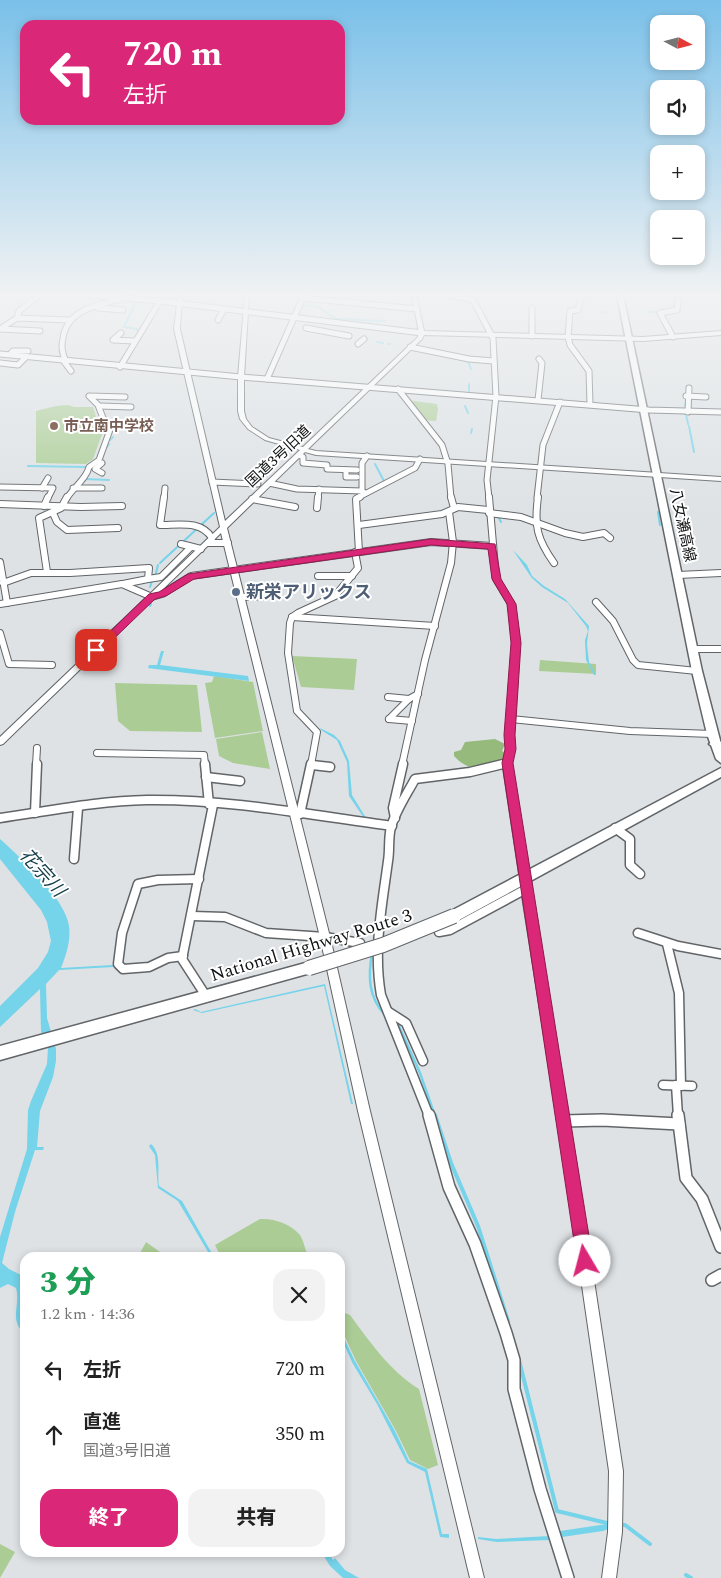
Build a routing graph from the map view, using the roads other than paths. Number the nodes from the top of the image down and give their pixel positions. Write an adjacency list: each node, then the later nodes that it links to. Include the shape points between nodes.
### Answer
1 (139, 369): 10 (street)
2 (187, 369): 10 (street)
3 (242, 369): 11 (street)
4 (272, 369): 12 (street)
5 (388, 369): 13 (street, 国道3号旧道)
6 (494, 369): 16 (street)
7 (542, 369): 20 (street)
8 (588, 369): 22 (street)
9 (635, 369): 25 (main road, 八女瀬高線)
10 (188, 373): 11 (street); 42 (street)
11 (241, 377): 12 (street); 28 (street, via 241,411 250,428)
12 (267, 379): 13 (street)
13 (370, 387): 15 (street); 28 (street, 国道3号旧道)
14 (689, 388): 17 (street)
15 (398, 389): 16 (street); 32 (street, via 442,445)
16 (496, 396): 20 (street); 33 (street)
17 (688, 396): 19 (street); 26 (street)
18 (124, 397): 23 (street, via 90,396)
19 (706, 397)
20 (538, 400): 21 (street)
21 (560, 402): 22 (street); 34 (street, via 543,445)
22 (590, 404): 25 (street)
23 (98, 406): 24 (street); 31 (street, via 111,426)
24 (131, 407)
25 (643, 409): 26 (street); 38 (main road, 八女瀬高線)
26 (688, 412): 27 (street)
27 (721, 412)
28 (301, 453): 29 (street); 35 (street, via 303,463); 43 (street, 国道3号旧道)
29 (367, 456): 30 (street); 51 (street, via 362,463)
30 (420, 459): 32 (street); 51 (street, via 415,468 389,483)
31 (99, 460): 37 (street, via 104,461 95,469); 47 (street, via 89,467)
32 (448, 461): 33 (street); 61 (street)
33 (488, 464): 34 (street); 62 (street)
34 (542, 467): 38 (street); 64 (street)
35 (346, 470): 36 (street); 39 (street, via 346,477)
36 (357, 470)
37 (102, 473)
38 (657, 474): 41 (street); 83 (main road, 八女瀬高線)
39 (357, 477)
40 (48, 478): 46 (street)
41 (721, 479)
42 (212, 482): 44 (street); 66 (street)
43 (269, 483): 50 (street, via 297,489); 53 (street, 国道3号旧道)
44 (258, 484)
45 (0, 487): 46 (street)
46 (42, 488): 56 (street, via 53,488)
47 (73, 488): 48 (street); 58 (street)
48 (102, 488)
49 (165, 488): 72 (street, via 160,525 196,525 208,530)
50 (319, 489): 51 (street); 60 (street)
51 (363, 492): 65 (street, via 356,499)
52 (282, 496): 55 (street)
53 (252, 499): 55 (street); 66 (street, 国道3号旧道)
54 (0, 504): 56 (street)
55 (275, 504): 59 (street)
56 (44, 506): 58 (street)
57 (122, 506): 58 (street)
58 (62, 507): 63 (street)
59 (296, 507)
60 (317, 508)
61 (452, 510): 62 (street, via 467,507); 65 (street); 70 (street)
62 (489, 511): 64 (street); 73 (street)
63 (53, 513): 67 (street, via 57,522 72,528); 79 (street, via 39,518)
64 (535, 522): 68 (street, via 583,537 604,533); 77 (street, via 543,547)
65 (359, 525): 75 (street)
66 (224, 527): 69 (street); 72 (street, 国道3号旧道)
67 (118, 528)
68 (610, 538)
69 (228, 543): 72 (street); 78 (street)
70 (454, 543): 73 (street); 75 (street, via 431,542); 93 (street)
71 (181, 544): 74 (street)
72 (206, 544): 74 (street); 87 (street, 国道3号旧道)
73 (492, 546): 102 (street, via 496,579 513,613 516,643)
74 (191, 547): 84 (street, via 161,577)
75 (357, 552): 78 (street); 82 (street, via 359,567)
76 (0, 562): 85 (street)
77 (554, 563)
78 (234, 570): 87 (street, via 191,576 162,594); 89 (street)
79 (47, 572): 84 (street, via 147,567 150,571); 85 (street, via 31,573)
80 (721, 573): 83 (street)
81 (318, 576): 82 (street)
82 (352, 576): 92 (street, via 334,596)
83 (678, 576): 96 (main road, 八女瀬高線)
84 (148, 579): 86 (street)
85 (4, 583): 91 (street)
86 (122, 584): 87 (street); 91 (street)
87 (152, 596): 104 (street, 国道3号旧道)
88 (269, 596): 89 (street)
89 (242, 597): 120 (street)
90 (596, 602): 98 (street, via 613,622 638,665)
91 (3, 604)
92 (292, 617): 93 (street); 110 (street, via 289,668 297,711 317,732)
93 (435, 626): 99 (street, via 425,655)
94 (0, 633): 97 (street, via 9,664)
95 (721, 648): 96 (street)
96 (694, 649): 98 (main road, 八女瀬高線)
97 (52, 665)
98 (698, 670): 105 (main road, 八女瀬高線)
99 (418, 694): 101 (street); 103 (street)
100 (388, 697): 101 (street)
101 (409, 699): 103 (street, via 388,719)
102 (511, 720): 105 (street); 109 (street, via 511,749)
103 (412, 721): 122 (street)
104 (0, 742)
105 (716, 742): 108 (main road, 八女瀬高線)
106 (36, 748): 119 (street)
107 (97, 753): 113 (street, via 204,755)
108 (721, 759)
109 (507, 763): 122 (street, via 416,779); 127 (street)
110 (312, 765): 111 (street); 120 (street)
111 (330, 766)
112 (721, 772): 115 (highway, National Highway Route 3)
113 (206, 777): 114 (street); 117 (street)
114 (240, 781)
115 (701, 783): 116 (highway); 123 (highway, National Highway Route 3)
116 (721, 784)
117 (211, 804): 118 (street, via 157,800); 120 (street); 126 (street)
118 (78, 808): 119 (street); 124 (street)
119 (35, 813): 121 (street)
120 (297, 814): 122 (street); 131 (street)
121 (0, 818)
122 (393, 822): 137 (street, via 381,903 378,964 378,983)
123 (615, 828): 125 (street, via 630,839 630,865); 127 (highway, National Highway Route 3)
124 (74, 859)
125 (640, 874)
126 (199, 879): 128 (street); 135 (street, via 138,884 122,933 118,964 123,969 149,967 168,958)
127 (525, 883): 129 (street, via 450,930); 136 (highway, National Highway Route 3, bridge, via 419,932 369,951); 143 (street)
128 (192, 916): 131 (street, via 225,917 266,933); 135 (street)
129 (439, 932)
130 (638, 933): 133 (street)
131 (325, 937): 132 (street); 147 (street)
132 (360, 943)
133 (667, 944): 134 (street); 141 (street, via 679,993)
134 (721, 954)
135 (183, 956): 136 (street)
136 (206, 996): 138 (highway, National Highway Route 3)
137 (389, 1012): 139 (street, via 406,1023); 148 (street, via 427,1108 449,1188 474,1244 506,1333 514,1360 514,1389 528,1446)
138 (0, 1053)
139 (423, 1062)
140 (663, 1085): 141 (street)
141 (679, 1086): 142 (street); 144 (street)
142 (692, 1086)
143 (564, 1121): 144 (street); 146 (street, via 614,1461)
144 (678, 1124): 145 (street, via 686,1178 702,1199)
145 (721, 1247)
146 (616, 1524): 149 (street)
147 (477, 1578)
148 (568, 1578)
149 (609, 1578)

